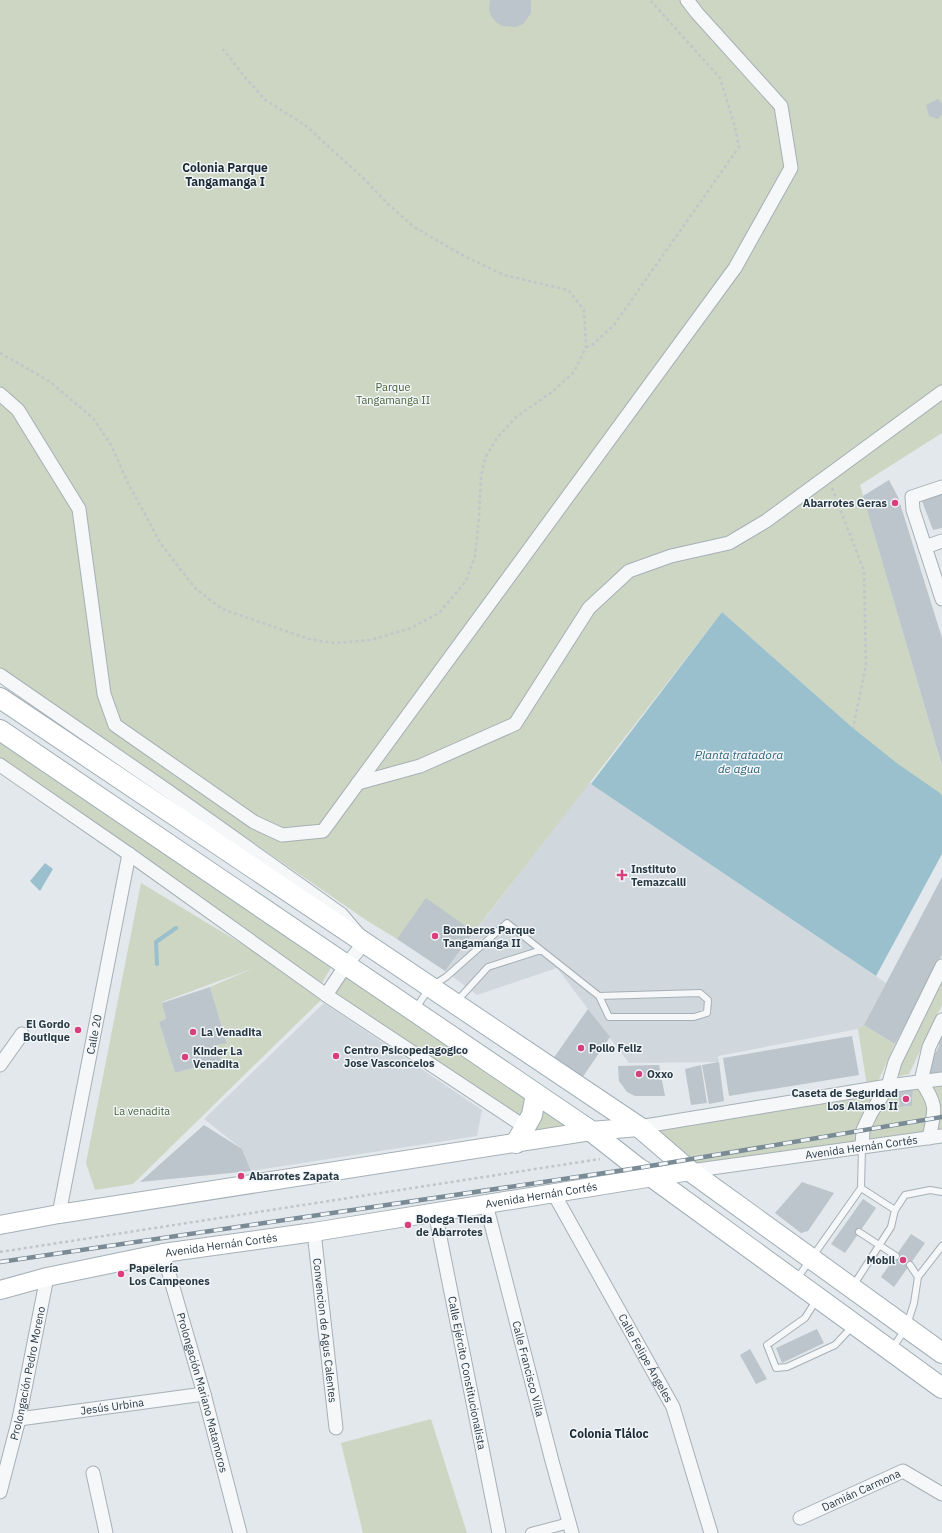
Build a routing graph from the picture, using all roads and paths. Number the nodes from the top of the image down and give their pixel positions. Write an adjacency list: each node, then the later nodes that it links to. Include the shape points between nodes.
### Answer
1 (650, 0): 4 (path, via 720,78 736,127 739,147 614,325 592,345)
2 (687, 0): 18 (street, via 781,106 791,168 735,268)
3 (223, 49): 4 (path, via 264,99 305,125 414,227 466,258 504,275 568,290 584,310)
4 (586, 347): 5 (path, via 574,372 552,392 516,417 497,438 485,458 480,477 475,556 466,580 439,613 411,628 371,640 334,643 309,639 222,609 195,588 161,544 111,445 93,418 49,381)
5 (0, 354)
6 (942, 392): 8 (street)
7 (0, 394): 18 (street, via 18,410 80,509 104,694 115,725 254,822 282,835 323,831)
8 (828, 476): 15 (path, via 864,570 866,665); 18 (street, via 766,521 729,543 671,556 630,571 589,608 515,724 420,766)
9 (942, 487): 11 (street, via 912,497 913,510)
10 (942, 541): 11 (street)
11 (925, 547): 12 (street)
12 (942, 599)
13 (0, 675): 19 (street)
14 (0, 698): 19 (main road)
15 (853, 728)
16 (0, 730): 23 (main road)
17 (0, 765): 20 (street)
18 (358, 783)
19 (163, 797): 21 (main road)
20 (129, 854): 26 (street); 51 (street, Calle 20)
21 (365, 942): 23 (street); 25 (main road)
22 (541, 950): 25 (lane, via 507,923 446,977); 27 (lane); 28 (lane, via 488,967)
23 (346, 965): 26 (street); 29 (main road)
24 (942, 966): 35 (street, via 895,1062)
25 (430, 987): 28 (main road); 29 (lane)
26 (326, 995): 39 (street)
27 (599, 996): 27 (lane, via 700,993 708,1000 707,1013 694,1017 609,1017)
28 (455, 1003): 37 (main road)
29 (414, 1011): 36 (main road)
30 (942, 1020): 34 (street, via 930,1047)
31 (22, 1034): 32 (street)
32 (0, 1066)
33 (942, 1079): 34 (street)
34 (921, 1081): 35 (street); 40 (street, via 931,1096)
35 (888, 1086): 37 (street); 41 (street, via 863,1130)
36 (536, 1094): 38 (main road); 39 (main road, via 532,1115)
37 (639, 1127): 38 (main road); 43 (main road)
38 (591, 1131): 39 (main road); 42 (main road)
39 (520, 1135): 51 (main road)
40 (936, 1137): 41 (street, Avenida Hernán Cortés)
41 (862, 1147): 43 (street, Avenida Hernán Cortés); 45 (lane)
42 (622, 1155): 44 (main road); 59 (path)
43 (690, 1171): 44 (main road, Avenida Hernán Cortés); 62 (main road)
44 (652, 1177): 47 (main road, Avenida Hernán Cortés); 66 (main road)
45 (861, 1188): 49 (lane); 52 (lane)
46 (942, 1192): 49 (lane, via 930,1190 905,1194)
47 (554, 1194): 48 (main road, Avenida Hernán Cortés); 87 (street, Calle Felipe Ángeles, via 673,1407)
48 (486, 1204): 50 (main road, Avenida Hernán Cortés); 82 (street, Calle Francisco Villa)
49 (895, 1210): 57 (lane, via 891,1227)
50 (435, 1212): 55 (main road, Avenida Hernán Cortés); 85 (street, Calle Ejército Constitucionalista)
51 (59, 1214): 54 (main road)
52 (838, 1220): 53 (lane); 62 (lane)
53 (845, 1224)
54 (0, 1225)
55 (314, 1232): 60 (main road, Avenida Hernán Cortés); 77 (street, Convencion de Agus Calentes)
56 (859, 1232): 57 (lane)
57 (879, 1245): 61 (lane); 67 (lane)
58 (942, 1246): 65 (lane)
59 (0, 1252)
60 (163, 1253): 64 (main road, Avenida Hernán Cortés); 75 (street, Prolongación Mariano Matamoros)
61 (896, 1256)
62 (812, 1258): 66 (lane); 67 (main road)
63 (910, 1265): 65 (lane)
64 (46, 1277): 68 (main road, Avenida Hernán Cortés); 76 (street, Prolongación Pedro Moreno)
65 (918, 1277): 71 (lane, via 914,1304)
66 (796, 1281): 69 (main road)
67 (852, 1287): 71 (main road)
68 (0, 1290)
69 (818, 1298): 70 (main road); 70 (lane, via 805,1318 767,1345 776,1368 787,1367 834,1345)
70 (855, 1325): 72 (main road)
71 (906, 1328): 72 (lane); 73 (main road)
72 (891, 1351): 74 (main road)
73 (942, 1353)
74 (942, 1388)
75 (204, 1394): 76 (street, Jesús Urbina); 84 (street, Prolongación Mariano Matamoros)
76 (19, 1419): 79 (street, Prolongación Pedro Moreno)
77 (336, 1428)
78 (93, 1473): 83 (street)
79 (0, 1492)
80 (942, 1494): 81 (street, Damián Carmona, via 903,1471)
81 (800, 1518)
82 (570, 1528): 86 (street)
83 (106, 1533)
84 (240, 1533)
85 (499, 1533)
86 (531, 1533)
87 (711, 1533)

